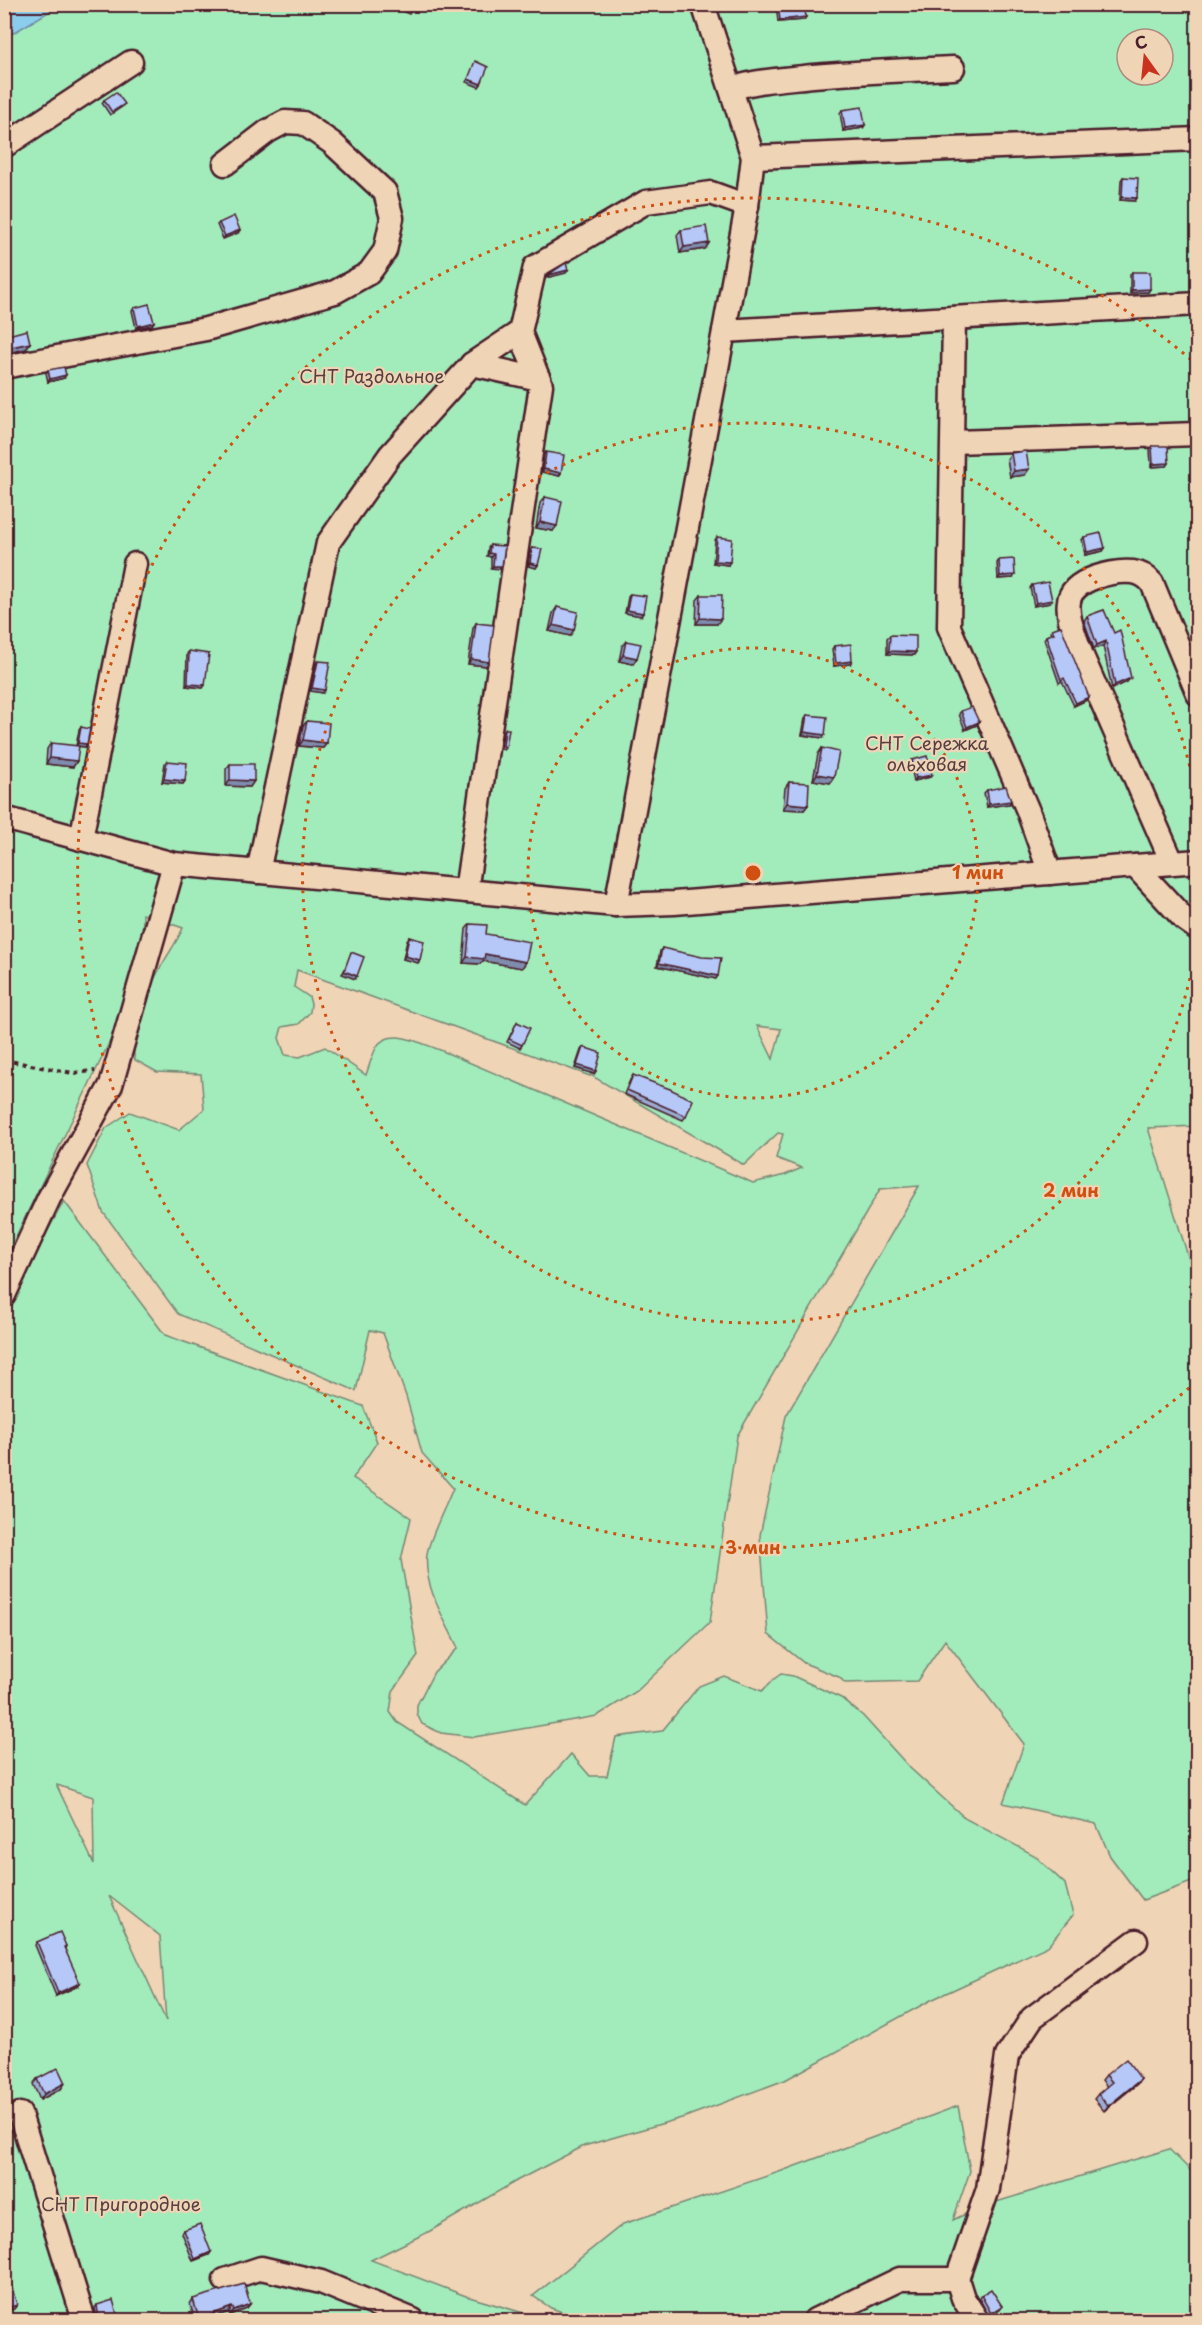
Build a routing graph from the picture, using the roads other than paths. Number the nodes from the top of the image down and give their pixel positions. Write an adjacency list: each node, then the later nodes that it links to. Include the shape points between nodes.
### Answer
1 (704, 4): 4 (lane)
2 (131, 62): 6 (lane)
3 (953, 68): 4 (lane, via 783,79)
4 (731, 89): 7 (lane)
5 (1197, 139): 7 (lane)
6 (4, 146)
7 (753, 157): 9 (lane)
8 (225, 164): 15 (lane, via 268,131 285,123 303,123 332,143 385,192 392,218 385,251 369,273 335,292 206,329)
9 (747, 206): 12 (lane); 13 (lane, via 711,193 646,202 535,267)
10 (1197, 304): 11 (lane)
11 (954, 318): 12 (lane); 18 (lane)
12 (724, 331): 30 (lane)
13 (520, 332): 14 (lane); 16 (lane)
14 (472, 364): 16 (lane); 27 (lane, via 390,455 328,543)
15 (4, 367)
16 (538, 379): 29 (lane, via 541,385)
17 (1197, 434): 18 (lane)
18 (952, 442): 28 (lane, via 948,627 1028,812)
19 (135, 564): 22 (lane)
20 (1197, 694): 24 (lane, via 1146,576 1132,572 1108,575 1075,588 1069,601 1071,621 1082,656)
21 (4, 818): 22 (lane)
22 (81, 839): 25 (lane)
23 (1197, 861): 24 (lane)
24 (1172, 862): 26 (lane)
25 (174, 864): 27 (lane); 32 (lane, via 111,1085 49,1198)
26 (1135, 866): 28 (lane); 31 (lane)
27 (258, 872): 29 (lane)
28 (1050, 873): 30 (lane)
29 (466, 891): 30 (lane)
30 (616, 905)
31 (1197, 929)
32 (4, 1295)
33 (1136, 1941): 35 (lane, via 1032,2018 1007,2056 988,2189)
34 (20, 2114): 38 (lane)
35 (957, 2279): 37 (lane, via 900,2280); 40 (lane)
36 (225, 2280): 39 (lane, via 261,2268 321,2282)
37 (829, 2317)
38 (84, 2320)
39 (411, 2320)
40 (977, 2320)

